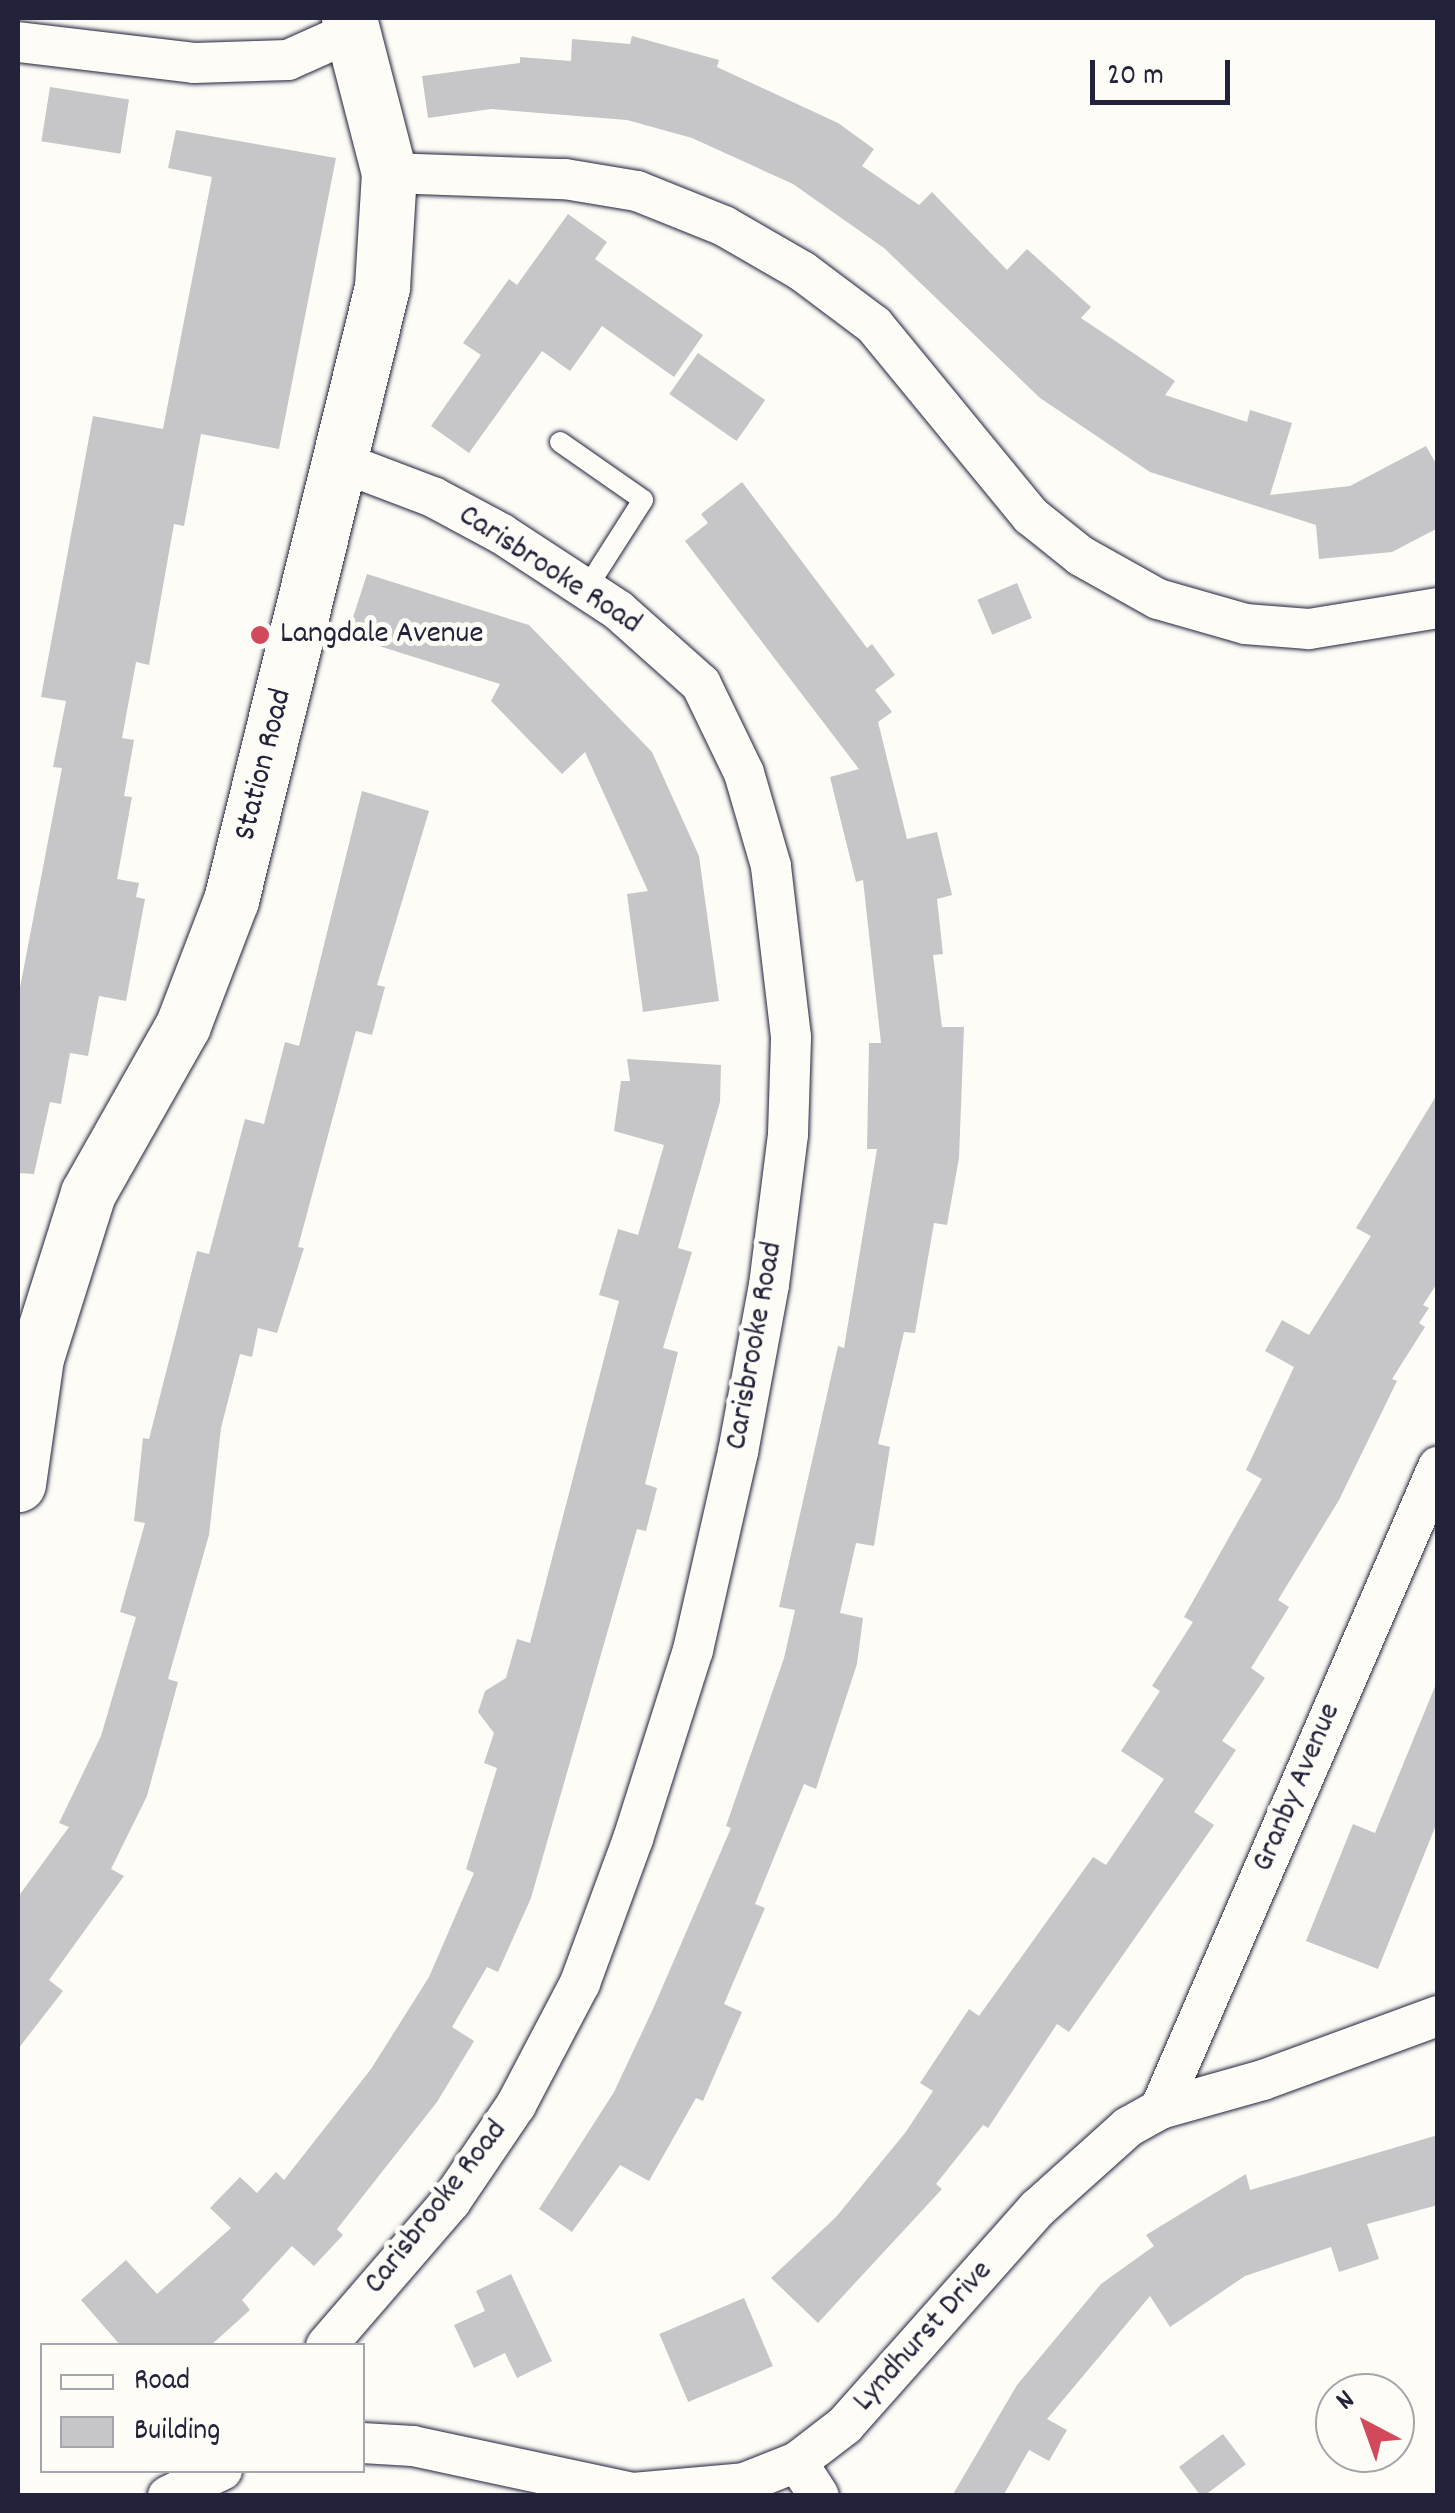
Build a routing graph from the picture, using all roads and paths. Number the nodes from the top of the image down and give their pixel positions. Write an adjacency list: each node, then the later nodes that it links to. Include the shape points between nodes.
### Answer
1 (352, 24): 2 (street, via 288,60 194,63); 3 (main road, Station Road)
2 (18, 42)
3 (390, 174): 5 (main road, Station Road, via 382,287); 7 (street, via 565,178 637,191 724,226 802,271 874,325 1031,516 1081,556 1158,599 1245,624 1309,628)
4 (560, 442): 6 (lane, via 643,500)
5 (340, 462): 6 (street, Carisbrooke Road, via 433,497); 9 (main road, Station Road, via 231,900 183,1025 88,1192 36,1358)
6 (586, 589): 12 (street, Carisbrooke Road, via 701,684 744,773 771,866 791,1037 788,1134 769,1285 692,1650 580,1983 516,2105 450,2200)
7 (1438, 608)
8 (1438, 1467): 11 (street, Granby Avenue)
9 (18, 1484)
10 (1438, 2016): 11 (street, Lyndhurst Drive)
11 (1160, 2110): 14 (street, Lyndhurst Drive, via 1128,2128 1038,2208 895,2374)
12 (329, 2343)
13 (365, 2444): 14 (street, Lyndhurst Drive, via 412,2446 633,2492 727,2486)
14 (798, 2462): 17 (street)
15 (216, 2473): 16 (street)
16 (168, 2496)
17 (819, 2496)

